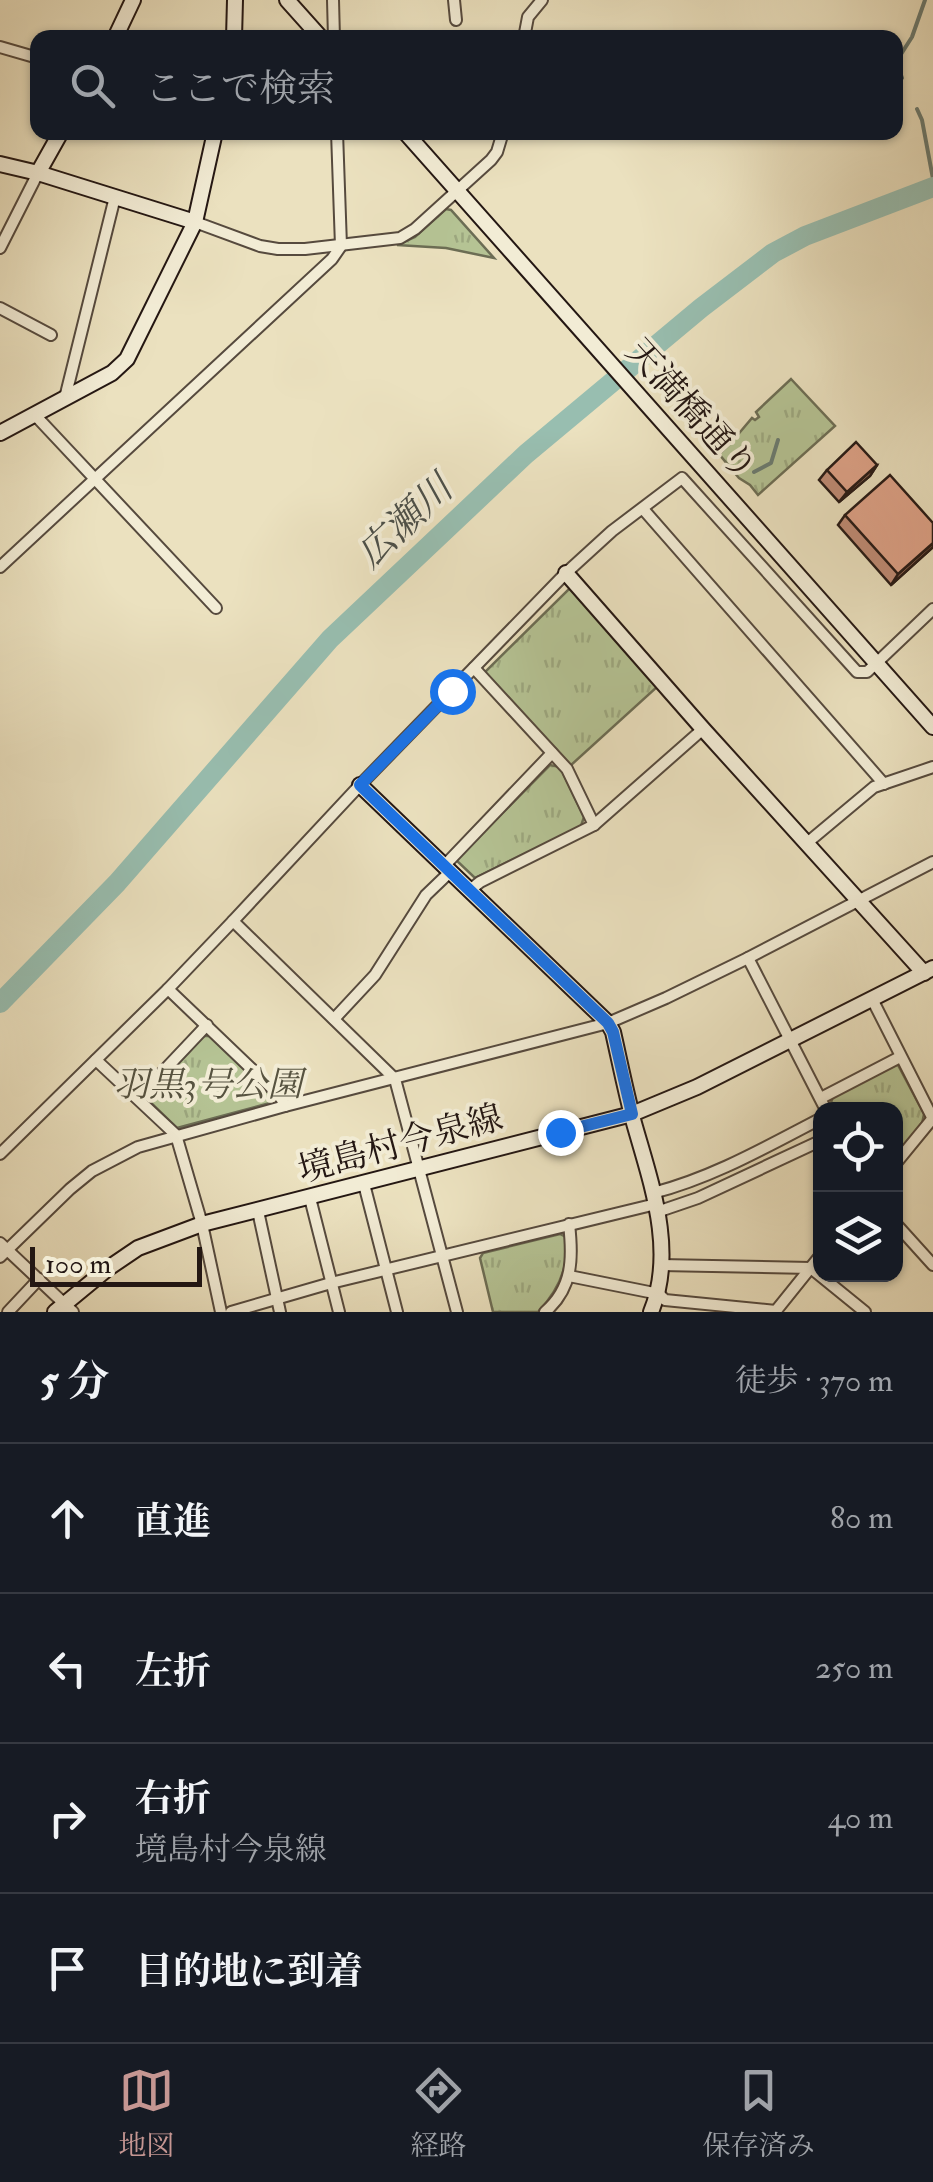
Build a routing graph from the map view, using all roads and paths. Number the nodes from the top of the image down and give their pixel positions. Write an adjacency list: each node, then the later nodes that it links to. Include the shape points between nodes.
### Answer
1 (133, 0): 8 (street)
2 (235, 0): 9 (street)
3 (288, 0): 10 (street)
4 (333, 0): 11 (street)
5 (454, 0): 7 (street)
6 (542, 0): 12 (street)
7 (456, 20)
8 (119, 30)
9 (234, 30)
10 (314, 30)
11 (334, 30)
12 (526, 30)
13 (0, 47): 14 (street)
14 (30, 56)
15 (57, 140): 21 (street)
16 (212, 140): 24 (street)
17 (337, 140): 25 (street)
18 (413, 140): 22 (street, 天満橋通り)
19 (500, 140): 22 (street, via 491,160)
20 (0, 164): 21 (street)
21 (38, 173): 23 (street); 26 (street)
22 (456, 190): 25 (street, via 400,238); 38 (street, 天満橋通り)
23 (115, 197): 24 (street); 29 (street)
24 (195, 222): 25 (street, via 260,246); 29 (street, via 127,360)
25 (341, 246): 32 (street)
26 (0, 248)
27 (0, 308): 28 (street)
28 (51, 336)
29 (66, 398): 30 (street)
30 (34, 414): 31 (street); 32 (street)
31 (0, 433)
32 (95, 478): 34 (street); 36 (street)
33 (643, 509): 35 (street); 38 (street, via 682,478 857,672); 44 (street)
34 (0, 567)
35 (566, 573): 39 (street); 41 (street)
36 (216, 608)
37 (933, 608): 38 (street)
38 (876, 663): 40 (street, 天満橋通り)
39 (474, 668): 42 (street); 45 (street)
40 (933, 727)
41 (702, 729): 46 (street); 47 (street)
42 (552, 753): 46 (street); 49 (street)
43 (933, 767): 44 (street)
44 (884, 784): 47 (street)
45 (360, 785): 49 (street); 52 (street)
46 (594, 825): 50 (street)
47 (807, 844): 51 (street)
48 (933, 862): 51 (street)
49 (448, 868): 50 (street); 57 (street, via 375,975)
50 (470, 890): 58 (street)
51 (856, 900): 53 (street); 54 (street)
52 (233, 921): 55 (street); 57 (street)
53 (748, 958): 58 (street); 60 (street)
54 (930, 975): 56 (street, 境島村今泉線)
55 (168, 989): 59 (street); 62 (street)
56 (872, 1000): 60 (street, 境島村今泉線); 61 (street)
57 (334, 1019): 63 (street)
58 (608, 1023): 63 (street); 68 (street)
59 (207, 1024): 64 (street); 67 (street)
60 (792, 1040): 65 (street); 68 (street, 境島村今泉線)
61 (900, 1057): 66 (street); 69 (street)
62 (96, 1060): 64 (street); 73 (street)
63 (394, 1079): 67 (street); 75 (street)
64 (138, 1098): 71 (street)
65 (823, 1102)
66 (827, 1102)
67 (285, 1106): 71 (street)
68 (632, 1114): 75 (street, 境島村今泉線); 78 (street)
69 (933, 1118): 74 (street)
70 (813, 1124): 78 (street)
71 (176, 1135): 80 (street); 83 (street, via 138,1146 92,1172)
72 (813, 1144): 78 (street, via 698,1198)
73 (0, 1154)
74 (903, 1155)
75 (418, 1168): 76 (street, 境島村今泉線); 84 (street)
76 (364, 1184): 77 (street, 境島村今泉線); 89 (street)
77 (310, 1198): 79 (street, 境島村今泉線); 92 (street)
78 (656, 1203): 81 (street); 85 (street)
79 (258, 1211): 80 (street, 境島村今泉線); 94 (street)
80 (202, 1224): 95 (street, 境島村今泉線, via 138,1248); 98 (street)
81 (568, 1224): 84 (street); 90 (street)
82 (903, 1232): 87 (street)
83 (2, 1250): 91 (street)
84 (442, 1258): 89 (street); 102 (street)
85 (661, 1264): 88 (street); 93 (street)
86 (813, 1265): 88 (street)
87 (933, 1265)
88 (811, 1268): 104 (street); 105 (street)
89 (386, 1272): 92 (street); 101 (street)
90 (569, 1276): 93 (street); 96 (street)
91 (38, 1279): 95 (street); 97 (street)
92 (332, 1284): 94 (street); 100 (street)
93 (659, 1294): 103 (street); 104 (street, via 665,1300)
94 (278, 1306): 99 (street)
95 (64, 1309)
96 (555, 1309)
97 (8, 1312)
98 (221, 1312)
99 (231, 1312)
100 (339, 1312)
101 (397, 1312)
102 (457, 1312)
103 (652, 1312)
104 (776, 1312)
105 (865, 1312)

